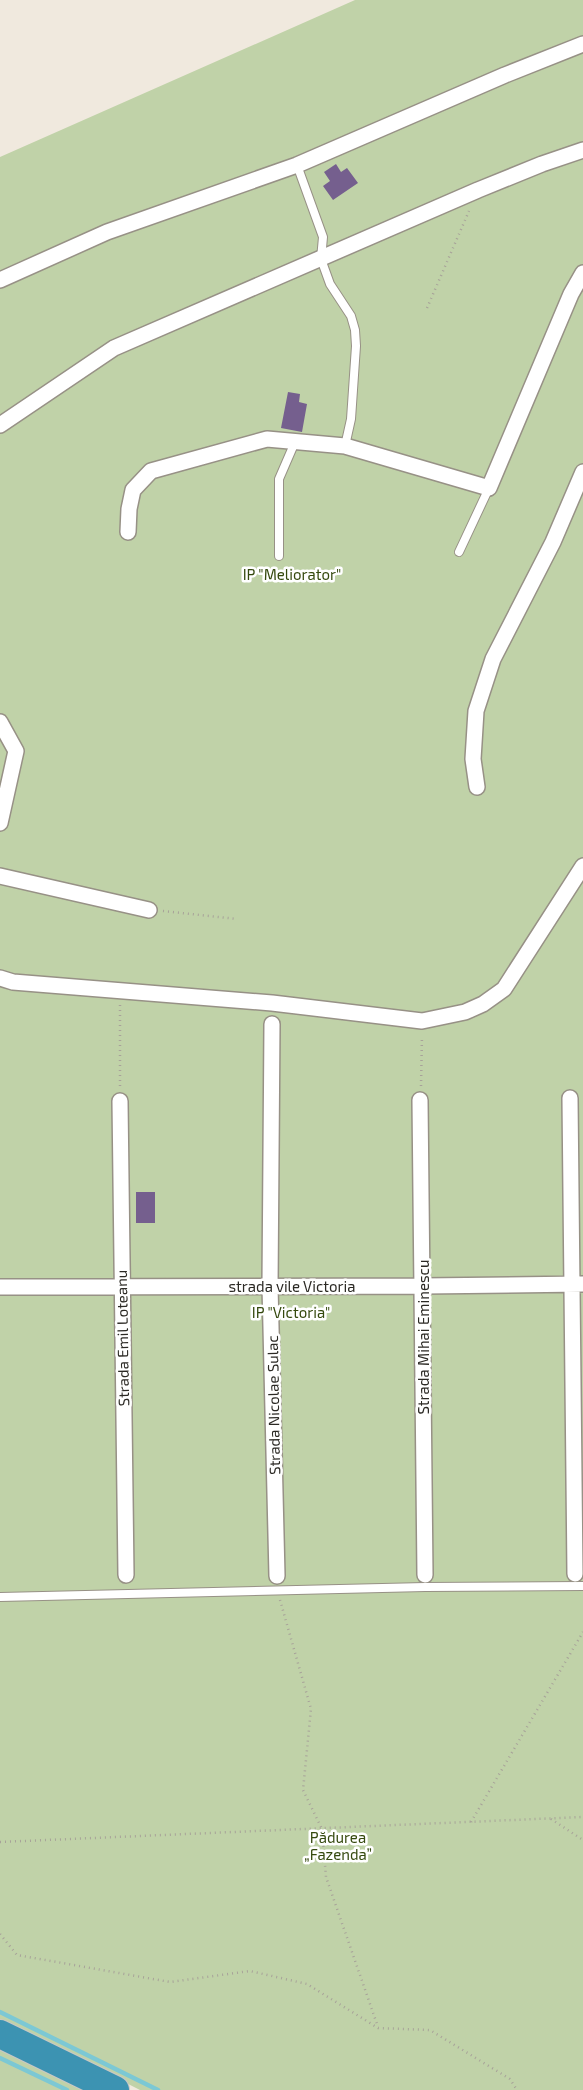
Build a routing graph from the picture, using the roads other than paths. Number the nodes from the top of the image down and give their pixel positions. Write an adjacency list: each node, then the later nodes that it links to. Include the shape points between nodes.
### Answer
1 (583, 44): 3 (street)
2 (583, 150): 4 (street, via 478,190)
3 (297, 166): 4 (lane, via 322,236); 6 (street, via 107,232)
4 (321, 259): 7 (street, via 114,348); 9 (lane, via 330,284 351,316 355,330 351,419)
5 (583, 273): 11 (street, via 570,294)
6 (0, 280)
7 (0, 425)
8 (295, 442): 9 (street); 12 (street, via 267,439 151,471 133,490); 14 (lane, via 279,479)
9 (345, 446): 11 (street)
10 (583, 472): 16 (street, via 553,542 493,659 476,711 474,759)
11 (489, 488): 13 (lane)
12 (128, 532)
13 (459, 552)
14 (279, 556)
15 (0, 722): 17 (street, via 16,751)
16 (477, 786)
17 (0, 823)
18 (583, 866): 21 (street, via 504,989 465,1012 422,1021 272,1003 13,982)
19 (0, 876): 20 (street)
20 (149, 910)
21 (0, 978)
22 (272, 1024): 28 (street, Strada Nicolae Sulac)
23 (570, 1098): 26 (street)
24 (420, 1100): 29 (street, Strada Mihai Eminescu)
25 (120, 1101): 27 (street, Strada Emil Loteanu)
26 (577, 1284): 29 (street, strada vile Victoria); 33 (street)
27 (121, 1286): 28 (street, strada vile Victoria); 30 (street, strada vile Victoria); 31 (street, Strada Emil Loteanu)
28 (270, 1286): 29 (street, strada vile Victoria); 34 (street, Strada Nicolae Sulac)
29 (423, 1286): 32 (street, Strada Mihai Eminescu)
30 (0, 1287)
31 (126, 1575)
32 (425, 1575)
33 (579, 1580): 34 (lane)
34 (277, 1584): 35 (lane)
35 (0, 1597)
36 (0, 2034): 37 (highway)
37 (116, 2090)

